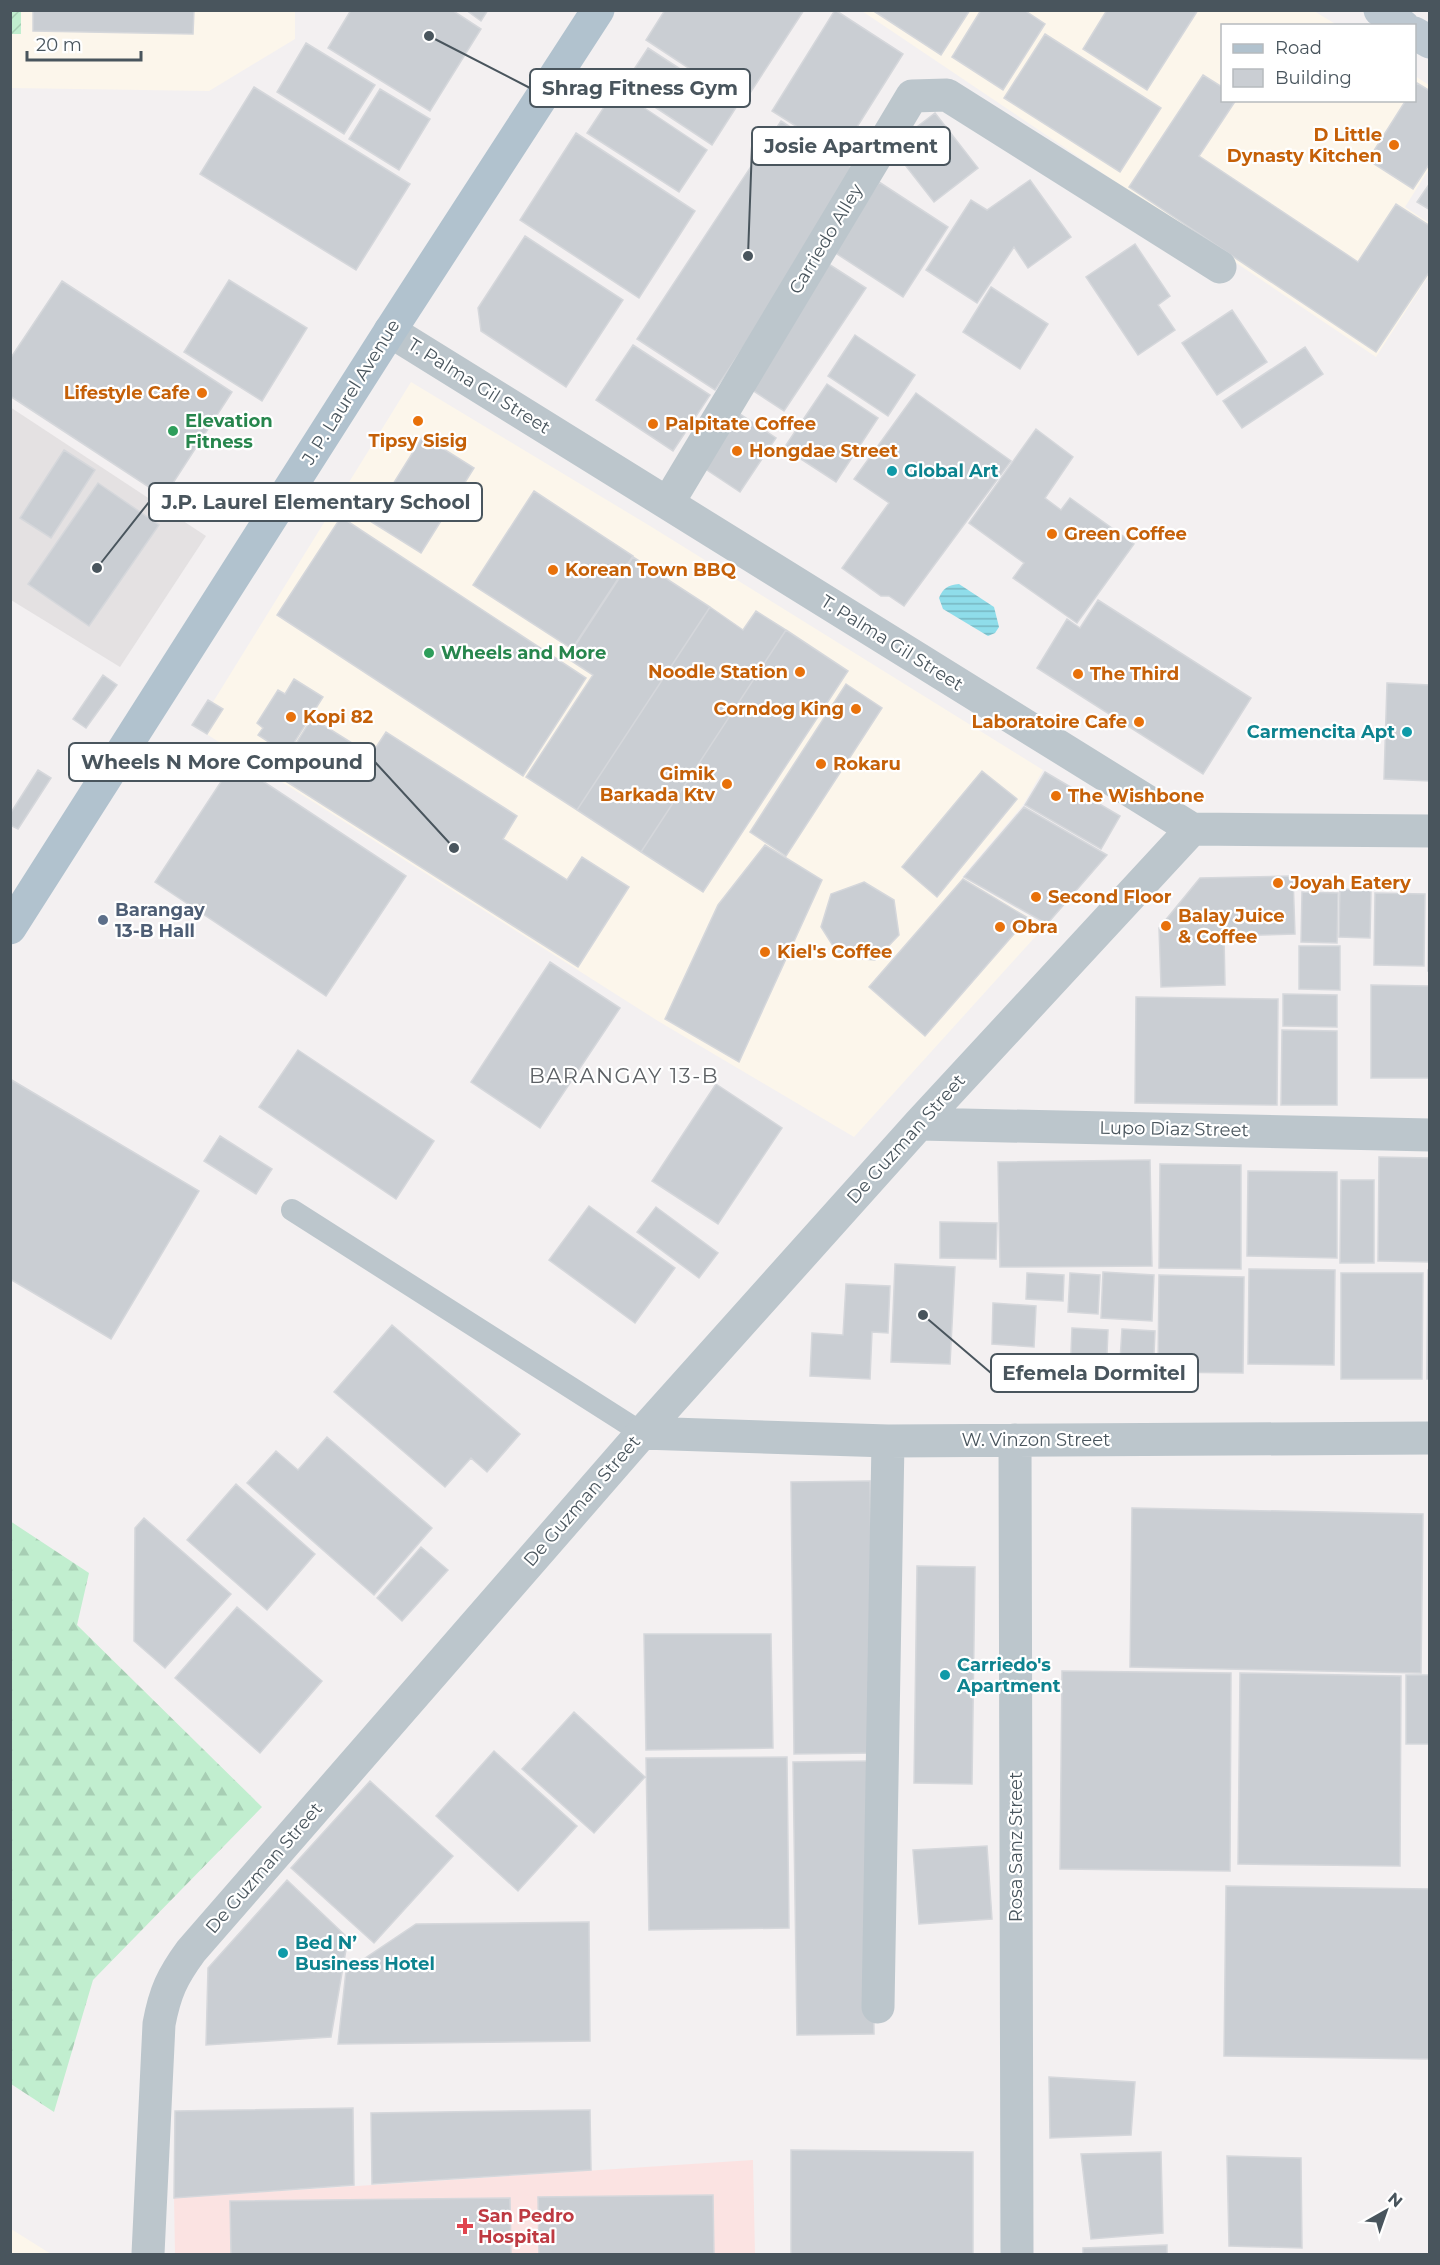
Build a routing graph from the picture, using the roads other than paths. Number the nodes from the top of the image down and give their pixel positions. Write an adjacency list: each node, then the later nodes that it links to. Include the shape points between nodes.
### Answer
1 (598, 10): 7 (main road, J. P. Laurel Avenue)
2 (1380, 10): 3 (main road)
3 (1401, 24)
4 (1416, 34): 5 (main road)
5 (1430, 42)
6 (1220, 267): 8 (street, Carriedo Alley, via 947,95 912,96)
7 (390, 331): 8 (street, T. Palma Gil Street); 11 (main road, J. P. Laurel Avenue)
8 (668, 503): 9 (street, T. Palma Gil Street)
9 (1192, 829): 10 (street); 12 (street, De Guzman Street)
10 (1430, 831)
11 (10, 928)
12 (919, 1124): 13 (street, Lupo Diaz Street); 15 (street, De Guzman Street)
13 (1430, 1135)
14 (292, 1210): 15 (lane)
15 (642, 1432): 18 (street, W. Vinzon Street); 20 (street, De Guzman Street, via 191,1951 173,1977 164,2001 157,2050)
16 (1430, 1438): 17 (street, W. Vinzon Street)
17 (1015, 1440): 18 (street, W. Vinzon Street); 21 (street, Rosa Sanz Street)
18 (888, 1441): 19 (street)
19 (878, 2007)
20 (148, 2254)
21 (1017, 2254)

